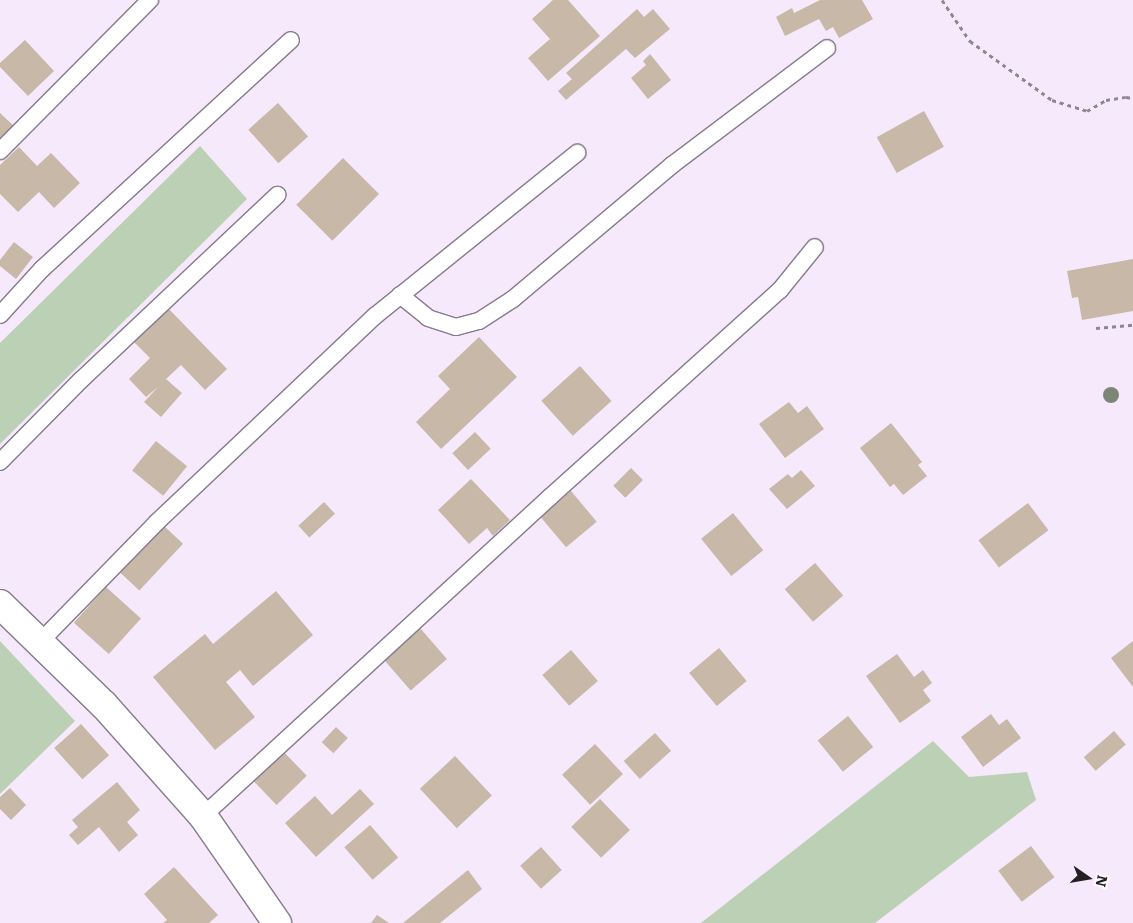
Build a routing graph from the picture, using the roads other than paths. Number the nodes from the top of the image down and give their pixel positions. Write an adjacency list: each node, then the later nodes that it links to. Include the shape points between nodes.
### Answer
1 (150, 0): 4 (lane)
2 (292, 40): 9 (lane, via 42,269)
3 (827, 48): 8 (lane, via 672,165 513,300 479,321 456,327 437,321 428,318)
4 (0, 151)
5 (577, 153): 8 (lane)
6 (277, 195): 10 (lane, via 81,380)
7 (815, 247): 13 (lane, via 780,290)
8 (400, 295): 12 (lane, via 158,522)
9 (0, 315)
10 (0, 462)
11 (1, 607): 12 (street)
12 (40, 642): 13 (street, via 104,705)
13 (203, 816): 14 (street)
14 (274, 922)

